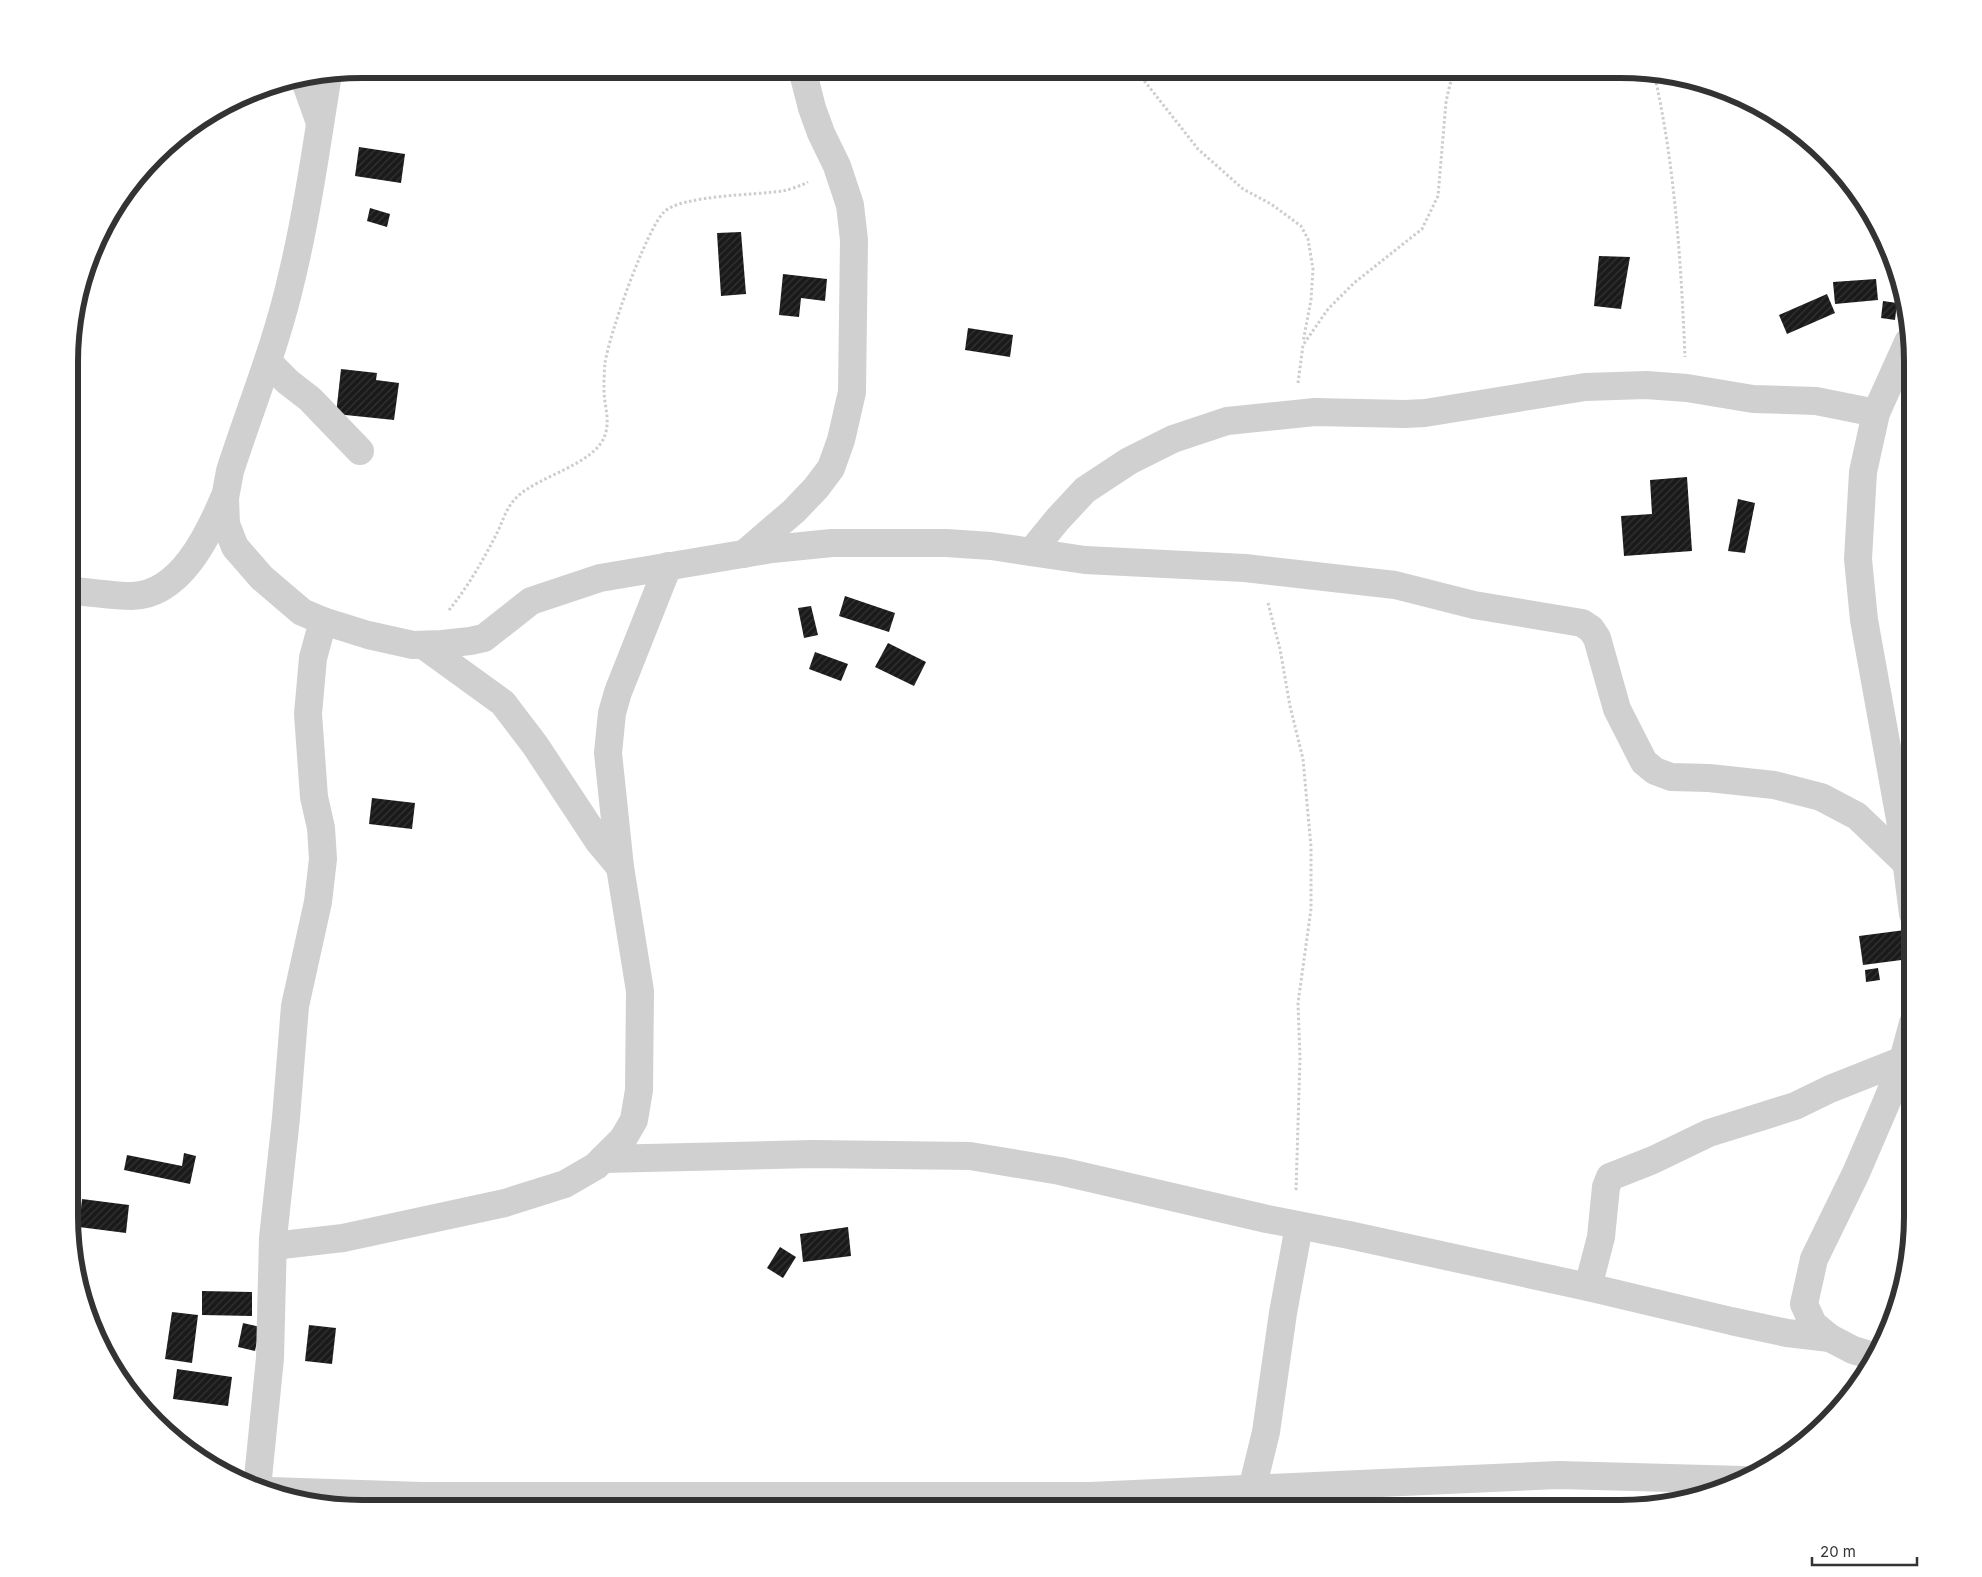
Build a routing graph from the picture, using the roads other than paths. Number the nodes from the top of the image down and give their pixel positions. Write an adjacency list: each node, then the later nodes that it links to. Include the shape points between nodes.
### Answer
1 (804, 78): 11 (street, via 820,133 837,166 850,205 854,240 852,392 831,468 794,511)
2 (327, 80): 4 (street)
3 (306, 83): 4 (street)
4 (320, 121): 6 (street, via 316,158 292,277)
5 (1904, 351): 7 (street)
6 (268, 362): 8 (street, via 310,399); 9 (street, via 239,442)
7 (1876, 413): 10 (street, via 1816,402 1753,399 1646,385 1586,387 1425,413 1316,412 1227,421 1173,439 1129,461 1085,490); 16 (street, via 1863,472 1858,558 1864,620)
8 (360, 451)
9 (225, 498): 13 (street, via 193,557 169,584 133,596); 14 (street, via 226,524 235,547 262,578 302,612)
10 (1031, 552): 11 (street, via 946,542 841,543); 17 (street, via 1084,560 1262,570 1395,584 1474,605 1582,622 1597,638 1617,709 1630,736 1644,762 1655,771 1671,777 1774,786 1822,797 1857,816)
11 (743, 554): 12 (street)
12 (668, 566): 15 (street, via 600,578 532,601 484,638); 18 (street, via 612,713 608,753)
13 (77, 592)
14 (322, 621): 15 (street, via 368,635); 23 (street, via 313,658 308,714 314,797 323,859 318,902 295,1006)
15 (423, 645): 18 (street, via 503,703 536,745 599,842)
16 (1904, 851)
17 (1904, 861)
18 (620, 866): 21 (street, via 640,991 639,1090 634,1120 623,1139)
19 (1904, 1056): 20 (street)
20 (1903, 1060): 24 (street, via 1795,1106 1709,1134 1610,1177 1601,1238); 25 (street, via 1856,1173 1814,1259 1804,1304 1813,1324)
21 (603, 1159): 22 (street, via 813,1154 970,1156 1060,1171); 23 (street, via 565,1184 505,1203 343,1238)
22 (1295, 1225): 24 (street); 29 (street, via 1266,1432)
23 (273, 1246): 27 (street, via 270,1358)
24 (1588, 1287): 25 (street, via 1786,1333)
25 (1830, 1338): 26 (street)
26 (1867, 1354)
27 (258, 1480)
28 (1725, 1480): 29 (street, via 1558,1475)
29 (1252, 1489): 30 (street, via 1090,1496 422,1496)
30 (296, 1492)

